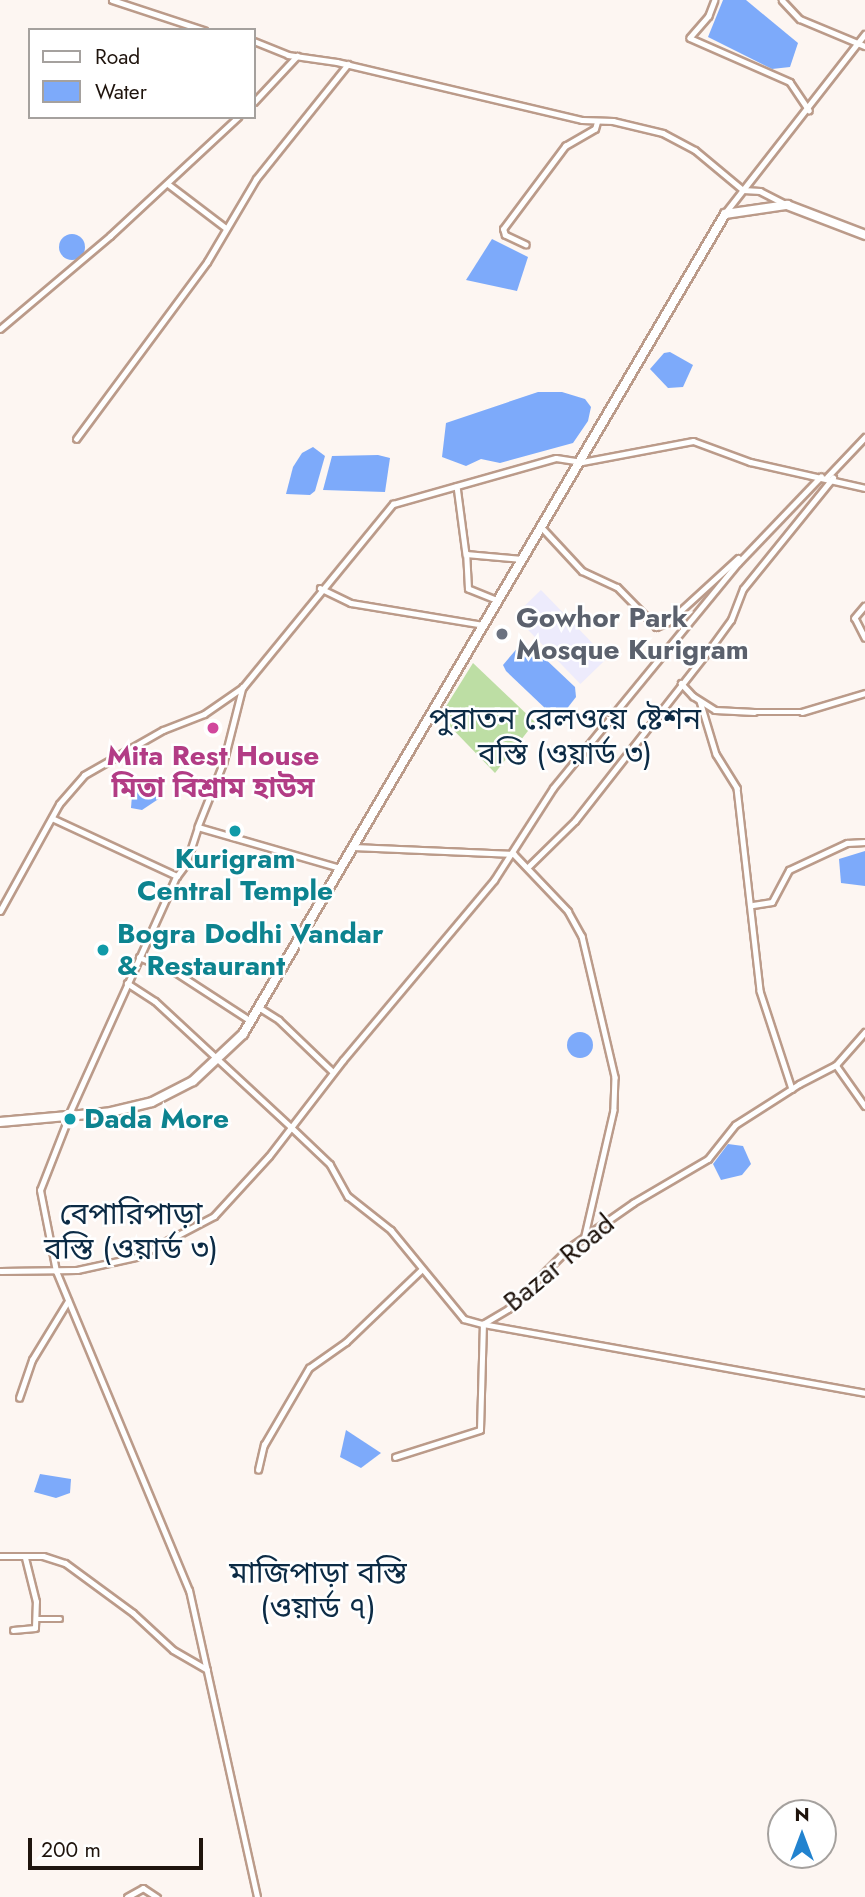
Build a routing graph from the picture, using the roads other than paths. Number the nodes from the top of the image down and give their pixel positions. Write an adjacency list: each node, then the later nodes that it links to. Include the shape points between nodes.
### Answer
1 (112, 0): 4 (street)
2 (715, 0): 12 (street, via 709,16 690,38 790,82)
3 (782, 0): 7 (street, via 800,19)
4 (198, 28)
5 (865, 34): 7 (street)
6 (256, 42): 9 (street)
7 (859, 43): 8 (street); 12 (street)
8 (865, 46)
9 (297, 56): 10 (street); 11 (street)
10 (348, 64): 14 (street); 19 (street, via 256,179)
11 (256, 100)
12 (809, 110): 16 (street)
13 (236, 119): 15 (street)
14 (597, 122): 16 (street, via 613,121 676,139); 21 (street, via 595,130 565,146 503,229 505,235)
15 (168, 184): 19 (street); 22 (street)
16 (743, 190): 17 (street, via 760,191); 18 (street)
17 (787, 205): 18 (highway); 20 (highway)
18 (725, 214): 25 (highway)
19 (226, 228): 24 (street, via 128,375)
20 (865, 235)
21 (526, 245)
22 (0, 329)
23 (865, 437): 26 (street)
24 (76, 439)
25 (582, 462): 26 (street, via 693,441 750,462); 27 (street, via 556,458); 29 (highway)
26 (827, 477): 28 (street); 30 (street); 38 (street, via 743,589 731,620)
27 (457, 485): 31 (street); 33 (street, via 393,504)
28 (865, 488)
29 (542, 528): 30 (street, via 582,571 617,587 656,626 668,622 720,571); 32 (highway)
30 (746, 553): 46 (street, via 553,788)
31 (466, 554): 32 (street); 34 (street, via 468,589)
32 (524, 559): 34 (highway)
33 (320, 588): 36 (street, via 351,603); 39 (street)
34 (499, 601): 36 (highway)
35 (865, 606): 37 (street, via 855,618)
36 (484, 625): 45 (highway)
37 (865, 638)
38 (681, 683): 41 (street); 47 (street, via 575,821)
39 (243, 687): 42 (street, via 204,714 163,730 84,775); 43 (street, via 224,762)
40 (865, 693): 41 (street, via 802,712 715,710)
41 (699, 701): 50 (street, via 716,754 737,788)
42 (52, 818): 49 (street); 51 (street)
43 (198, 827): 48 (street); 49 (street, via 186,864)
44 (865, 842): 50 (street, via 847,843 789,870 772,902)
45 (353, 847): 46 (street); 48 (highway)
46 (514, 854): 47 (street); 59 (street)
47 (529, 866): 65 (street, via 582,936 615,1077 614,1110)
48 (341, 868): 54 (highway)
49 (177, 876): 52 (street)
50 (753, 905): 60 (street, via 762,1002)
51 (0, 911)
52 (139, 957): 53 (street); 55 (street, via 177,973)
53 (127, 983): 57 (street, Bazar Road, via 155,1001); 62 (street)
54 (259, 1007): 55 (highway); 59 (street)
55 (251, 1021): 57 (highway)
56 (865, 1032): 58 (street)
57 (217, 1059): 62 (highway, via 193,1081 152,1102); 64 (street, Bazar Road)
58 (836, 1065): 60 (street, Bazar Road); 61 (street)
59 (333, 1072): 64 (street)
60 (792, 1088): 65 (street, Bazar Road, via 735,1125 708,1159)
61 (865, 1106)
62 (69, 1116): 63 (highway); 68 (street, via 40,1190)
63 (0, 1122)
64 (291, 1127): 66 (street, Bazar Road, via 330,1164 348,1196 379,1218); 68 (street, via 214,1216 136,1257)
65 (585, 1237): 70 (street, Bazar Road, via 508,1309)
66 (422, 1269): 70 (street, Bazar Road, via 464,1319); 74 (street, via 346,1342 309,1368 264,1445)
67 (0, 1271): 68 (street)
68 (56, 1271): 69 (street)
69 (69, 1300): 72 (street, via 32,1360); 80 (street, via 189,1590)
70 (483, 1324): 71 (street); 73 (street, via 480,1430)
71 (865, 1393)
72 (19, 1398)
73 (395, 1457)
74 (258, 1470)
75 (0, 1556): 76 (street)
76 (25, 1558): 77 (street); 80 (street, via 43,1556 65,1563 173,1650)
77 (36, 1619): 78 (street); 79 (street, via 30,1630)
78 (60, 1619)
79 (13, 1630)
80 (209, 1672): 83 (street)
81 (127, 1897): 82 (street, via 143,1888)
82 (157, 1897)
83 (257, 1897)

